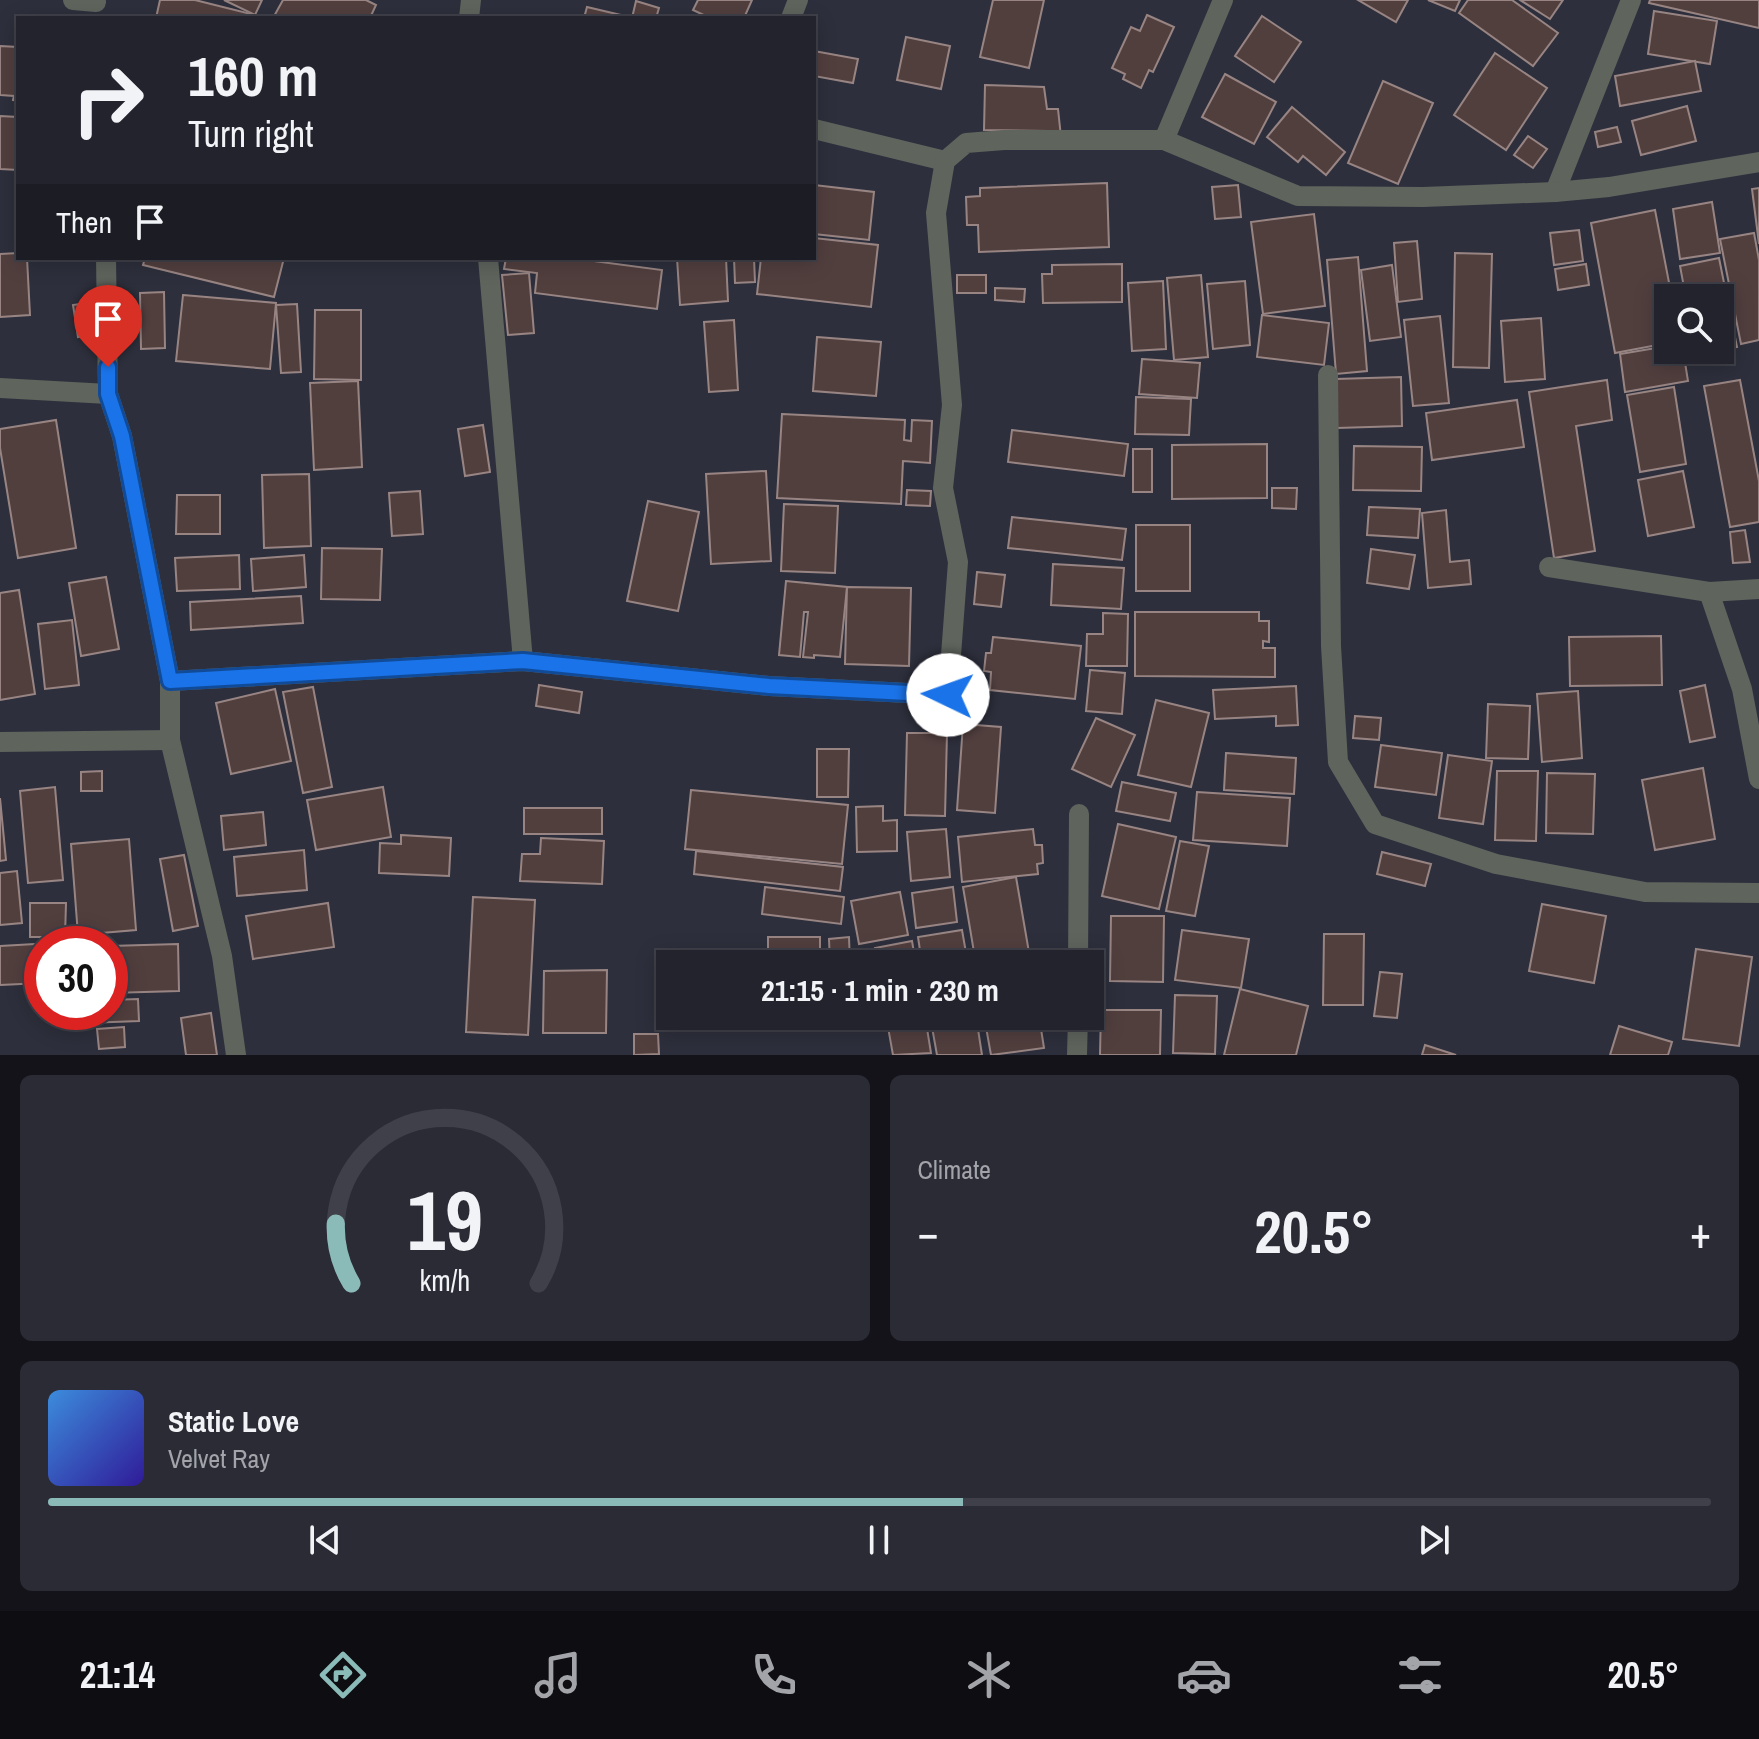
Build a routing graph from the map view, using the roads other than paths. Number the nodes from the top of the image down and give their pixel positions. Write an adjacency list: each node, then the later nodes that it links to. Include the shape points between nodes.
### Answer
1 (73, 0): 4 (street)
2 (1223, 0): 6 (street)
3 (1631, 0): 9 (street)
4 (97, 7)
5 (816, 129): 7 (street)
6 (1164, 140): 7 (street, via 966,143); 9 (street, via 1298,196)
7 (945, 161): 18 (street, via 936,213 952,405 943,488 958,562 948,695 769,686)
8 (1759, 162): 9 (street)
9 (1555, 192)
10 (106, 260): 14 (street)
11 (488, 260): 18 (street)
12 (1328, 375): 24 (street, via 1331,646 1338,762 1375,824 1496,864 1645,892)
13 (0, 388): 14 (street)
14 (108, 394): 19 (street, via 122,436)
15 (1549, 567): 17 (street)
16 (1759, 589): 17 (street)
17 (1709, 592): 22 (street, via 1742,689)
18 (523, 661): 19 (street)
19 (170, 681): 20 (street)
20 (170, 740): 21 (street); 27 (street, via 222,956)
21 (0, 742)
22 (1759, 779)
23 (1079, 814): 25 (street)
24 (1759, 893)
25 (1078, 950)
26 (1078, 1030): 28 (street)
27 (236, 1055)
28 (1077, 1055)

